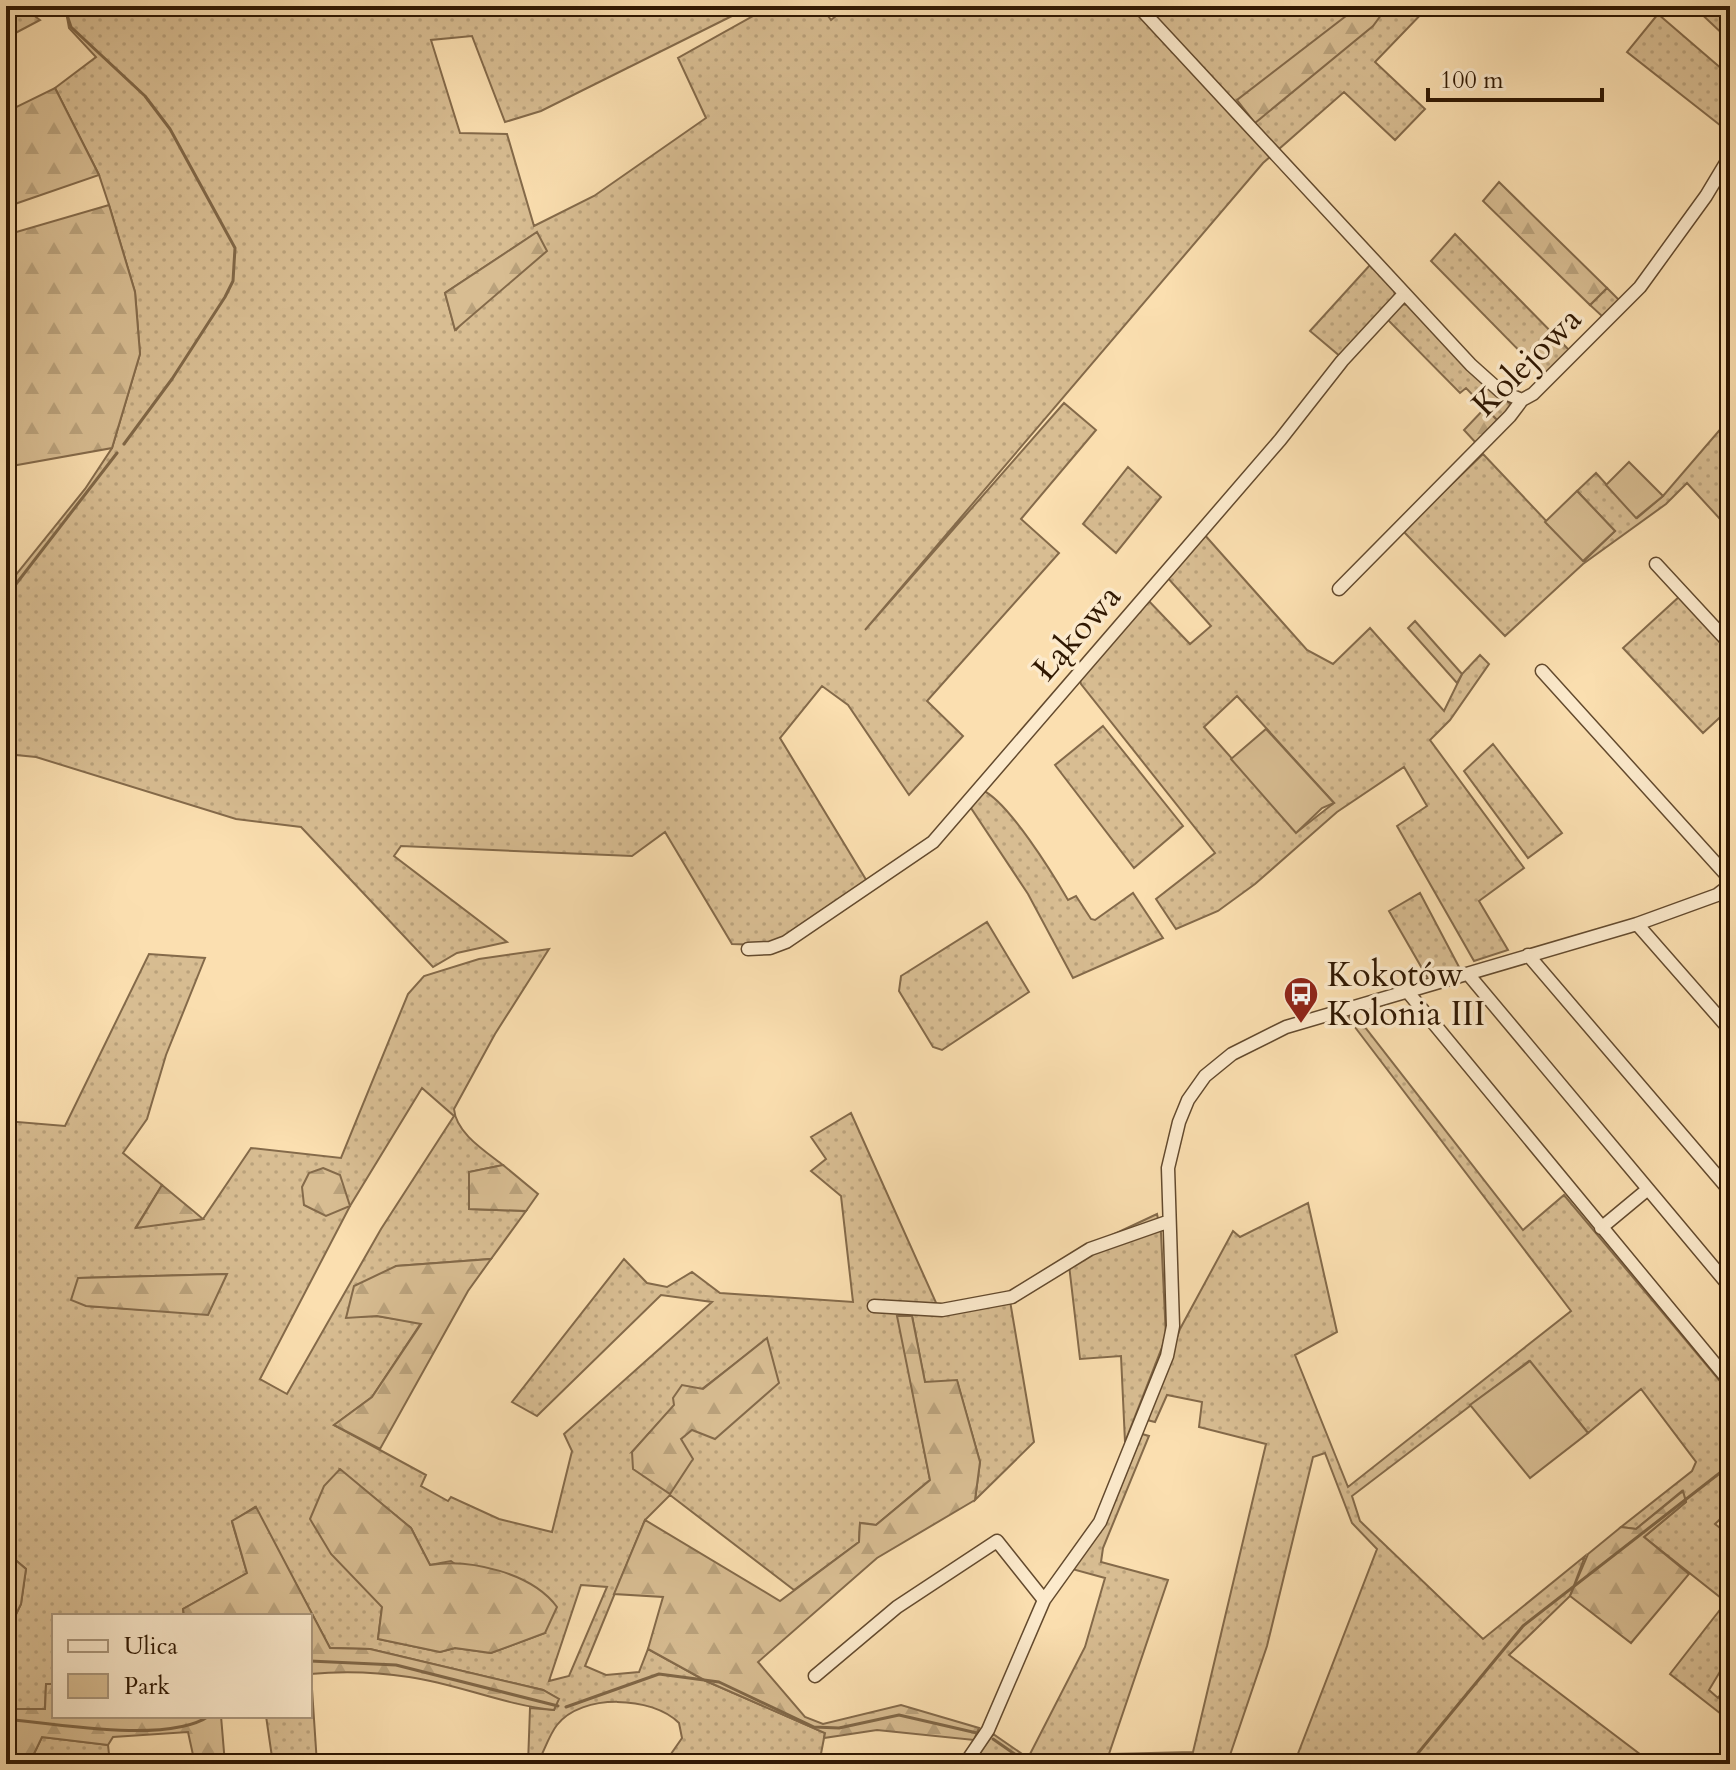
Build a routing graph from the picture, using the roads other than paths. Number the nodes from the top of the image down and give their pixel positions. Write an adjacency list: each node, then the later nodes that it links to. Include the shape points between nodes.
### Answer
1 (1138, 6): 3 (street)
2 (1730, 156): 4 (street, Kolejowa, via 1640,287)
3 (1403, 295): 4 (street, via 1489,382); 12 (street, Łąkowa, via 933,842 786,942)
4 (1522, 400): 6 (street, Kolejowa)
5 (1656, 564): 7 (street)
6 (1339, 589)
7 (1730, 644)
8 (1542, 671): 9 (street)
9 (1730, 879)
10 (1730, 885): 11 (street, via 1717,895)
11 (1637, 924): 13 (street); 16 (street)
12 (748, 949)
13 (1528, 955): 14 (street); 18 (street)
14 (1468, 974): 15 (street); 17 (street)
15 (1407, 991): 19 (street, via 1258,1039 1205,1076 1188,1100 1173,1145); 20 (street)
16 (1730, 1030)
17 (1648, 1189): 20 (street); 21 (street)
18 (1730, 1191)
19 (1167, 1222): 22 (street, via 1090,1249 1012,1297 942,1310); 24 (street, via 1173,1311 1167,1356 1100,1522)
20 (1601, 1228): 23 (street)
21 (1730, 1287)
22 (874, 1306)
23 (1730, 1382)
24 (1044, 1600): 25 (street, via 997,1541 897,1607); 26 (street, via 983,1739)
25 (815, 1676)
26 (965, 1764)

